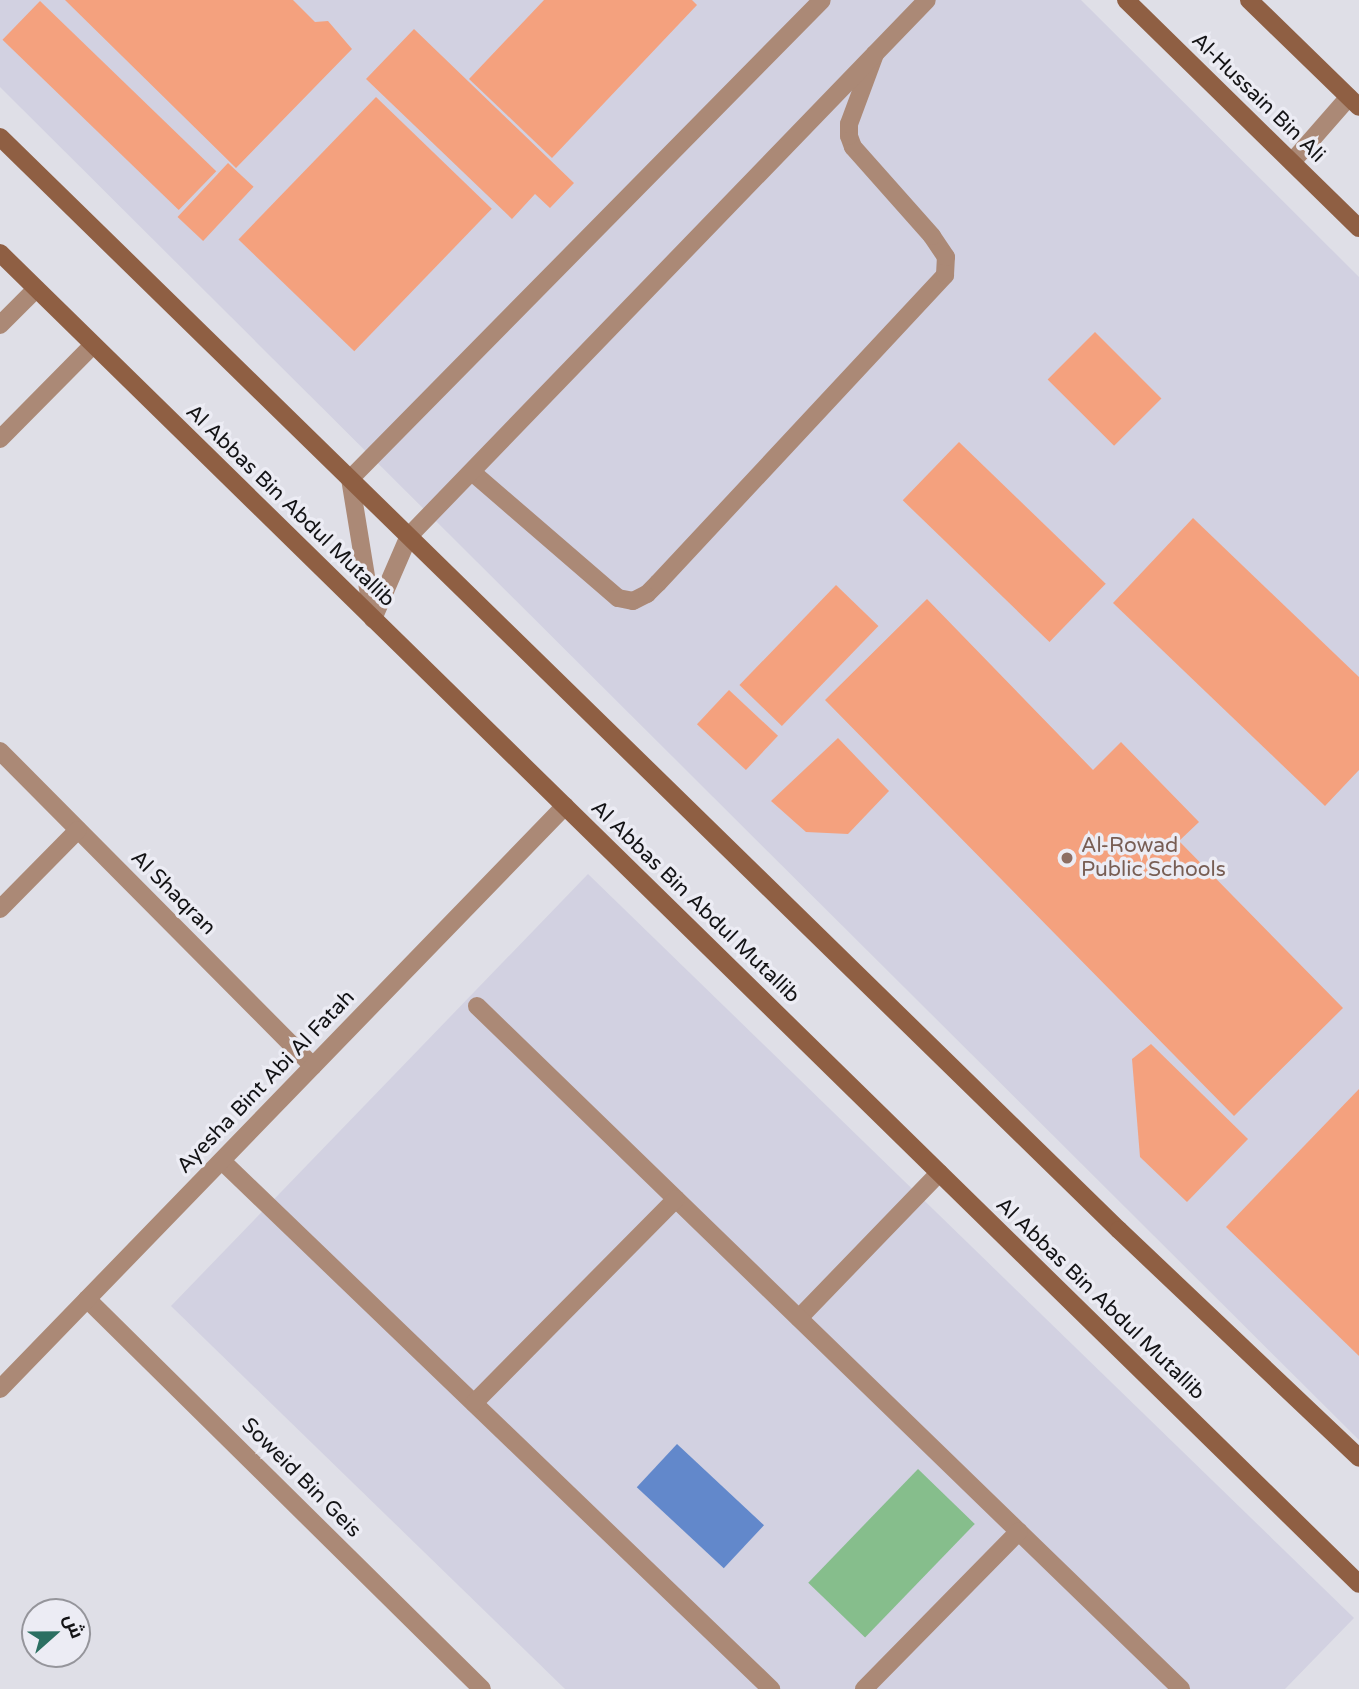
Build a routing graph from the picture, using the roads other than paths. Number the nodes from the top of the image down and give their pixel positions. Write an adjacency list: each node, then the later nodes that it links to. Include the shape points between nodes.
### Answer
1 (822, 0): 16 (street)
2 (927, 0): 5 (street)
3 (1126, 0): 8 (street, Al-Hussain Bin Ali)
4 (1250, 0): 6 (street)
5 (875, 54): 15 (street); 15 (street, via 849,124 849,136 853,147 932,236 946,257 945,275 648,594 633,601 618,598)
6 (1354, 102): 8 (street)
7 (0, 137): 16 (street)
8 (1292, 162): 9 (street, Al-Hussain Bin Ali)
9 (1359, 228)
10 (0, 253): 11 (street, Al Abbas Bin Abdul Mutallib)
11 (36, 289): 12 (street); 13 (street, Al Abbas Bin Abdul Mutallib)
12 (0, 325)
13 (93, 345): 14 (street); 18 (street, Al Abbas Bin Abdul Mutallib)
14 (0, 439)
15 (471, 472): 17 (street)
16 (350, 479): 17 (street); 18 (street)
17 (409, 536): 18 (street); 32 (street, via 1119,1230)
18 (373, 619): 20 (street, Al Abbas Bin Abdul Mutallib)
19 (0, 751): 21 (street, Al Shaqran)
20 (565, 806): 24 (street, Ayesha Bint Abi Al Fatah); 26 (street, Al Abbas Bin Abdul Mutallib)
21 (78, 830): 22 (street); 24 (street, Al Shaqran)
22 (0, 909)
23 (477, 1006): 27 (street)
24 (313, 1066): 25 (street, Ayesha Bint Abi Al Fatah)
25 (222, 1161): 28 (street, Ayesha Bint Abi Al Fatah); 31 (street)
26 (939, 1173): 29 (street); 34 (street, Al Abbas Bin Abdul Mutallib)
27 (676, 1199): 29 (street); 31 (street)
28 (88, 1299): 30 (street, Ayesha Bint Abi Al Fatah); 35 (street, Soweid Bin Geis)
29 (799, 1318): 33 (street)
30 (0, 1390)
31 (474, 1403): 36 (street)
32 (1359, 1458)
33 (1019, 1531): 37 (street); 38 (street)
34 (1359, 1584)
35 (482, 1689)
36 (771, 1689)
37 (864, 1689)
38 (1181, 1689)

